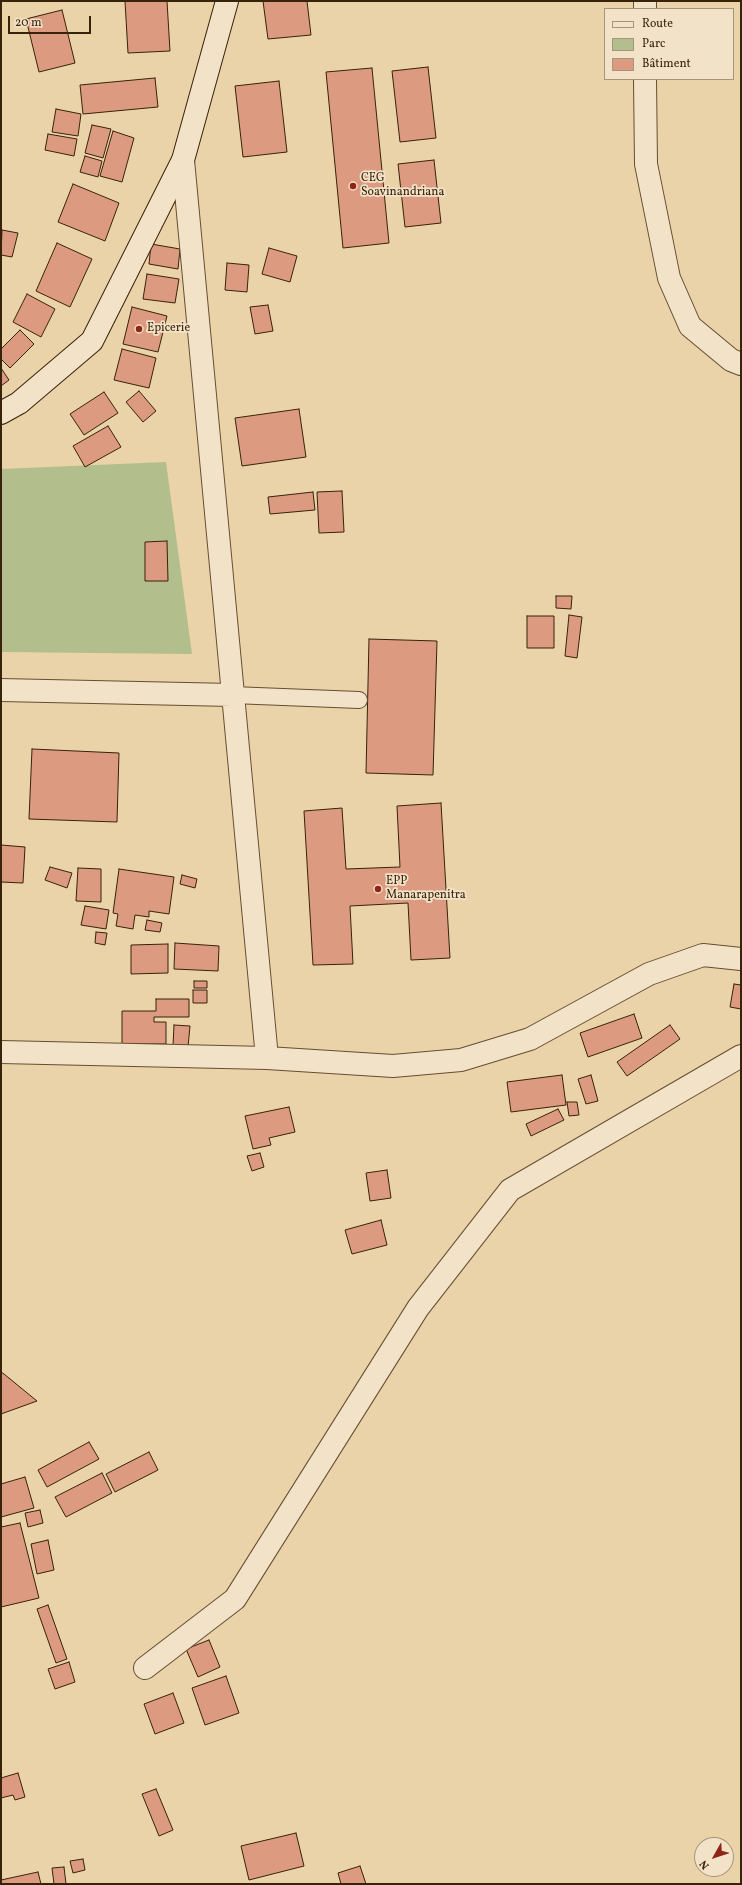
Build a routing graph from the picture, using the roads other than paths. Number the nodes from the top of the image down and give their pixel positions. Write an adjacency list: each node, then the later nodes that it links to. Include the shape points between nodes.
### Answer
1 (227, 1): 3 (street)
2 (645, 80): 4 (street, via 646,164 669,278 690,326 731,360)
3 (183, 160): 5 (street, via 92,342 19,403); 7 (street)
4 (741, 364)
5 (1, 413)
6 (1, 690): 7 (street)
7 (232, 695): 8 (lane); 12 (street)
8 (359, 700)
9 (741, 959): 12 (street, via 703,955 649,974 530,1039 461,1060 393,1066)
10 (1, 1052): 12 (street)
11 (741, 1056): 13 (street, via 510,1190 418,1308 235,1599)
12 (267, 1058)
13 (145, 1668)

